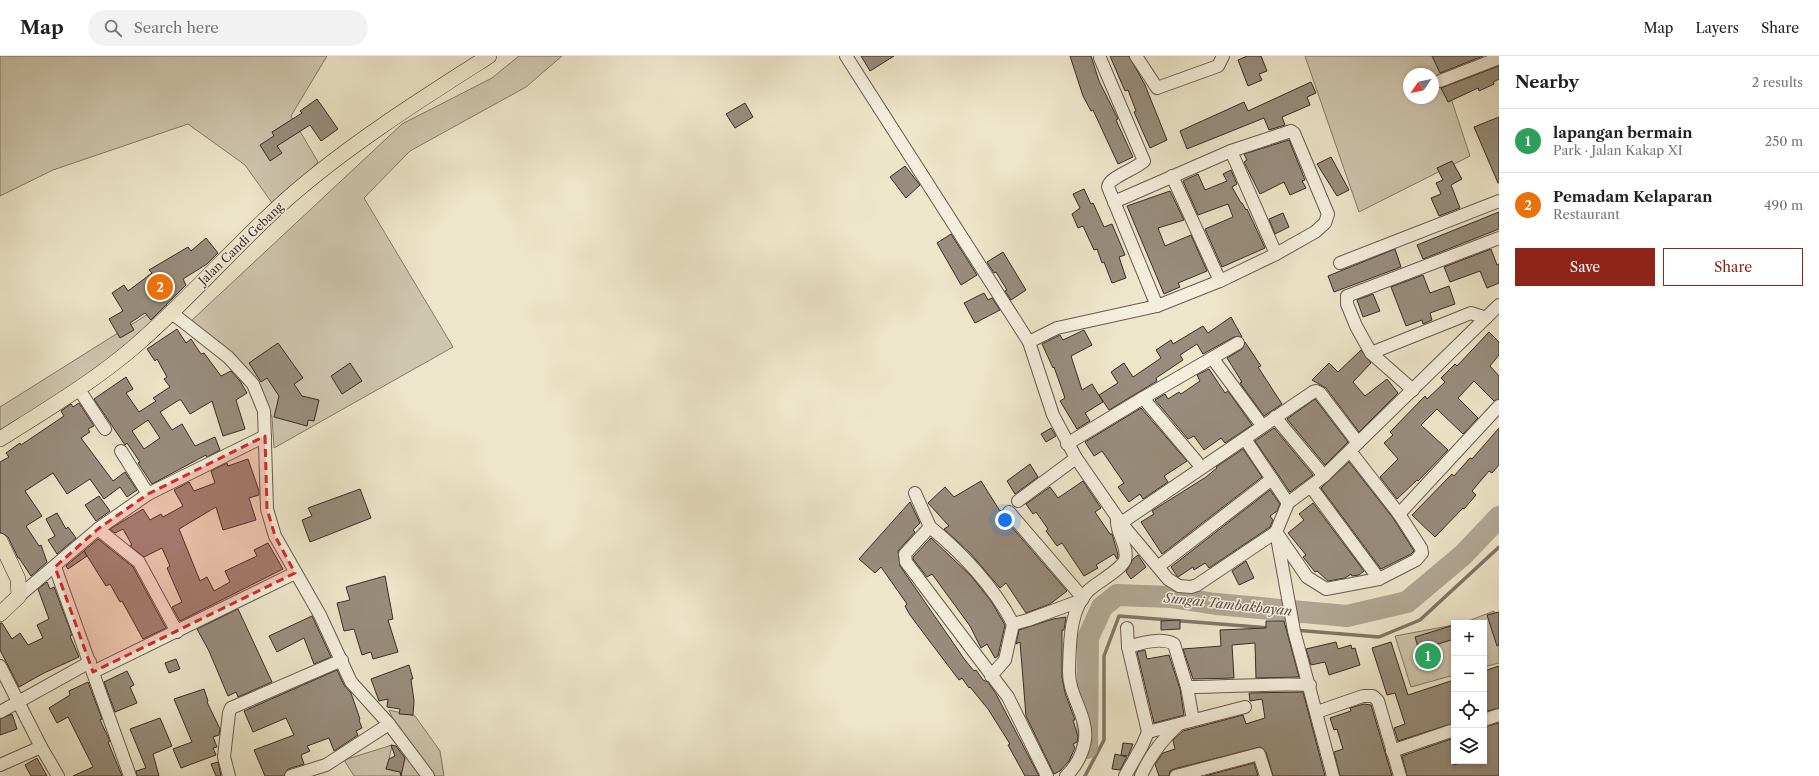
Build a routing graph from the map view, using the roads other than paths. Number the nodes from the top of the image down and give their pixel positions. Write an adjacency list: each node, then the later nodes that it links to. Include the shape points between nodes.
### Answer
1 (489, 56): 18 (main road, Jalan Candi Gebang, via 394,117 288,198)
2 (846, 56): 20 (street)
3 (1136, 56): 4 (street, via 1158,88 1218,66)
4 (1222, 56)
5 (1100, 58): 11 (street, via 1144,161 1109,183)
6 (1499, 58): 7 (street)
7 (1440, 81)
8 (1231, 151): 9 (street); 13 (street); 13 (street, via 1283,132 1294,133 1328,214 1325,222 1315,232)
9 (1172, 176): 11 (street); 15 (street)
10 (1499, 201): 14 (street)
11 (1114, 202): 17 (street)
12 (1499, 238): 22 (street, via 1347,296 1347,304 1356,326)
13 (1276, 254): 15 (street)
14 (1340, 263)
15 (1220, 282): 17 (street)
16 (1499, 305): 19 (street)
17 (1157, 306): 20 (street, via 1058,328)
18 (172, 313): 24 (main road, Jalan Candi Gebang, via 134,347); 31 (street, via 228,357 253,384 264,411)
19 (1486, 318): 22 (street, via 1471,313); 25 (street)
20 (1029, 342): 34 (street, via 1052,415)
21 (1238, 343): 23 (street)
22 (1371, 353): 25 (street)
23 (1213, 359): 26 (street); 29 (street)
24 (78, 388): 30 (street); 32 (main road, Jalan Candi Gebang)
25 (1413, 390): 35 (street)
26 (1143, 398): 34 (street); 38 (street)
27 (1499, 406): 47 (street)
28 (1275, 417): 33 (street); 35 (street, via 1316,391); 39 (street)
29 (1258, 420)
30 (105, 429)
31 (265, 436): 43 (street); 55 (street, via 267,509 275,536)
32 (0, 439)
33 (1245, 439): 40 (street); 48 (street)
34 (1067, 444): 37 (street)
35 (1354, 447): 39 (street); 47 (street)
36 (121, 451): 43 (street)
37 (1076, 458): 44 (street); 48 (street)
38 (1197, 462)
39 (1324, 476): 41 (street)
40 (1272, 478): 45 (street); 53 (street)
41 (1310, 487): 45 (street); 56 (street)
42 (915, 492): 49 (street)
43 (148, 494): 50 (street)
44 (1018, 501)
45 (1288, 503): 51 (street)
46 (1009, 512): 58 (street)
47 (1399, 514): 56 (street, via 1422,553 1416,560)
48 (1119, 521): 53 (street); 58 (street, via 1117,528 1125,549 1125,560 1088,591)
49 (930, 527): 60 (street, via 951,543 1000,602); 67 (street, via 905,554 906,562)
50 (98, 529): 54 (street); 62 (street, via 139,562)
51 (1276, 532): 53 (street, via 1191,588 1174,584); 56 (street, via 1307,577 1326,589); 68 (street, via 1294,630)
52 (0, 541): 57 (main road, via 18,579)
53 (1159, 566)
54 (55, 567): 57 (street); 66 (street)
55 (295, 573): 62 (street); 64 (street, via 320,615)
56 (1379, 579)
57 (19, 596): 59 (main road)
58 (1083, 599): 60 (street); 90 (street, via 1070,632 1068,672 1074,699 1085,725 1084,748 1073,770)
59 (0, 614)
60 (1013, 624): 67 (street, via 1005,660)
61 (1127, 628): 63 (street)
62 (177, 632): 66 (street)
63 (1128, 647): 69 (street, via 1143,642 1174,644); 80 (street)
64 (342, 660): 78 (street, via 351,682); 86 (street, via 231,708 224,757)
65 (0, 666): 70 (street)
66 (92, 667): 70 (street); 85 (street)
67 (991, 676): 89 (street, via 1015,709)
68 (1310, 685): 69 (street); 73 (street)
69 (1187, 687): 76 (street)
70 (19, 703): 72 (street); 81 (street)
71 (1245, 706): 76 (street)
72 (0, 712)
73 (1317, 712): 82 (street, via 1363,696 1373,696 1378,701); 95 (street)
74 (1499, 715): 75 (street)
75 (1487, 719)
76 (1193, 720): 77 (street)
77 (1180, 723): 80 (street); 92 (street, via 1162,739)
78 (389, 724): 87 (street, via 326,765); 88 (street)
79 (1451, 731): 82 (street)
80 (1148, 732): 91 (street)
81 (41, 747): 83 (street); 84 (street)
82 (1392, 751): 96 (street)
83 (0, 765)
84 (58, 776)
85 (130, 776)
86 (229, 776)
87 (291, 776)
88 (428, 776)
89 (1047, 776)
90 (1066, 776)
91 (1125, 776)
92 (1141, 776)
93 (1176, 776): 94 (street, via 1259,754)
94 (1266, 776)
95 (1334, 776)
96 (1400, 776)

